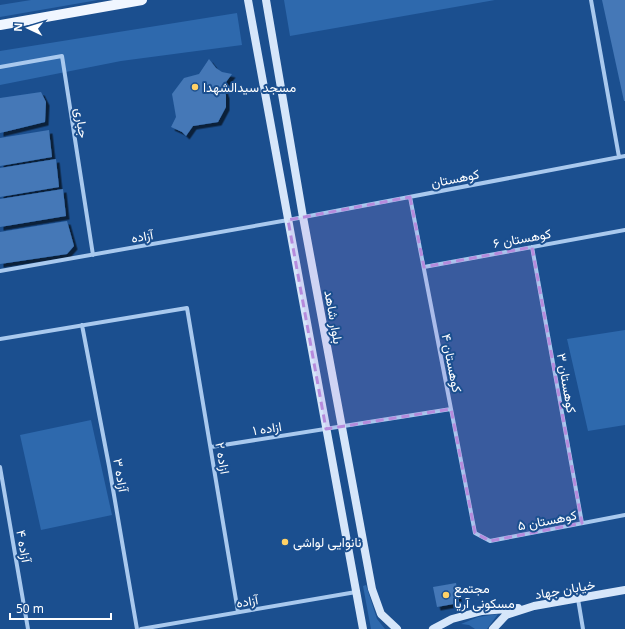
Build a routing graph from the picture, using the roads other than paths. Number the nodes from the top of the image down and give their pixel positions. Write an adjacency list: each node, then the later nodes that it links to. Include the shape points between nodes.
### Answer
1 (142, 0): 5 (main road)
2 (248, 0): 11 (main road)
3 (266, 0): 10 (main road, بلوار شاهد)
4 (591, 0): 8 (street)
5 (0, 25)
6 (0, 67): 14 (street, جباری, via 62,56)
7 (625, 156): 8 (street, کوهستان)
8 (619, 157): 9 (street, کوهستان)
9 (410, 197): 10 (street, کوهستان); 15 (street, کوهستان ۴)
10 (303, 217): 11 (street, کوهستان); 20 (main road, بلوار شاهد)
11 (288, 220): 14 (street, آزاده); 21 (main road)
12 (625, 230): 13 (street, کوهستان ۶)
13 (532, 247): 15 (street, کوهستان ۶); 26 (street, کوهستان ۳)
14 (93, 255): 16 (street, آزاده)
15 (424, 267): 19 (street, کوهستان ۴)
16 (0, 271)
17 (82, 325): 18 (street); 22 (street, ازاده ۲, via 187,308); 34 (street, آزاده ۳, via 110,466)
18 (0, 339)
19 (451, 409): 20 (street, ازاده ۱); 27 (street, کوهستان ۴)
20 (342, 426): 21 (street, ازاده ۱); 37 (main road, بلوار شاهد, via 372,589 381,614)
21 (326, 429): 22 (street, ازاده ۱); 29 (main road)
22 (210, 447): 32 (street, ازاده ۲)
23 (0, 467): 24 (street, آزاده ۴)
24 (1, 484): 33 (street, آزاده ۴)
25 (625, 515): 26 (street, کوهستان ۵)
26 (582, 523): 27 (street, کوهستان ۵, via 490,541)
27 (475, 533)
28 (625, 590): 30 (main road, خیابان جهاد)
29 (357, 592): 32 (street, آزاده); 36 (main road)
30 (578, 599): 31 (main road, خیابان جهاد); 40 (street)
31 (534, 606): 38 (main road, via 482,611 452,619); 39 (main road, خیابان جهاد, via 506,615)
32 (238, 612): 35 (street, آزاده)
33 (28, 629)
34 (137, 629)
35 (141, 629)
36 (363, 629)
37 (397, 629)
38 (433, 629)
39 (492, 629)
40 (584, 629)

